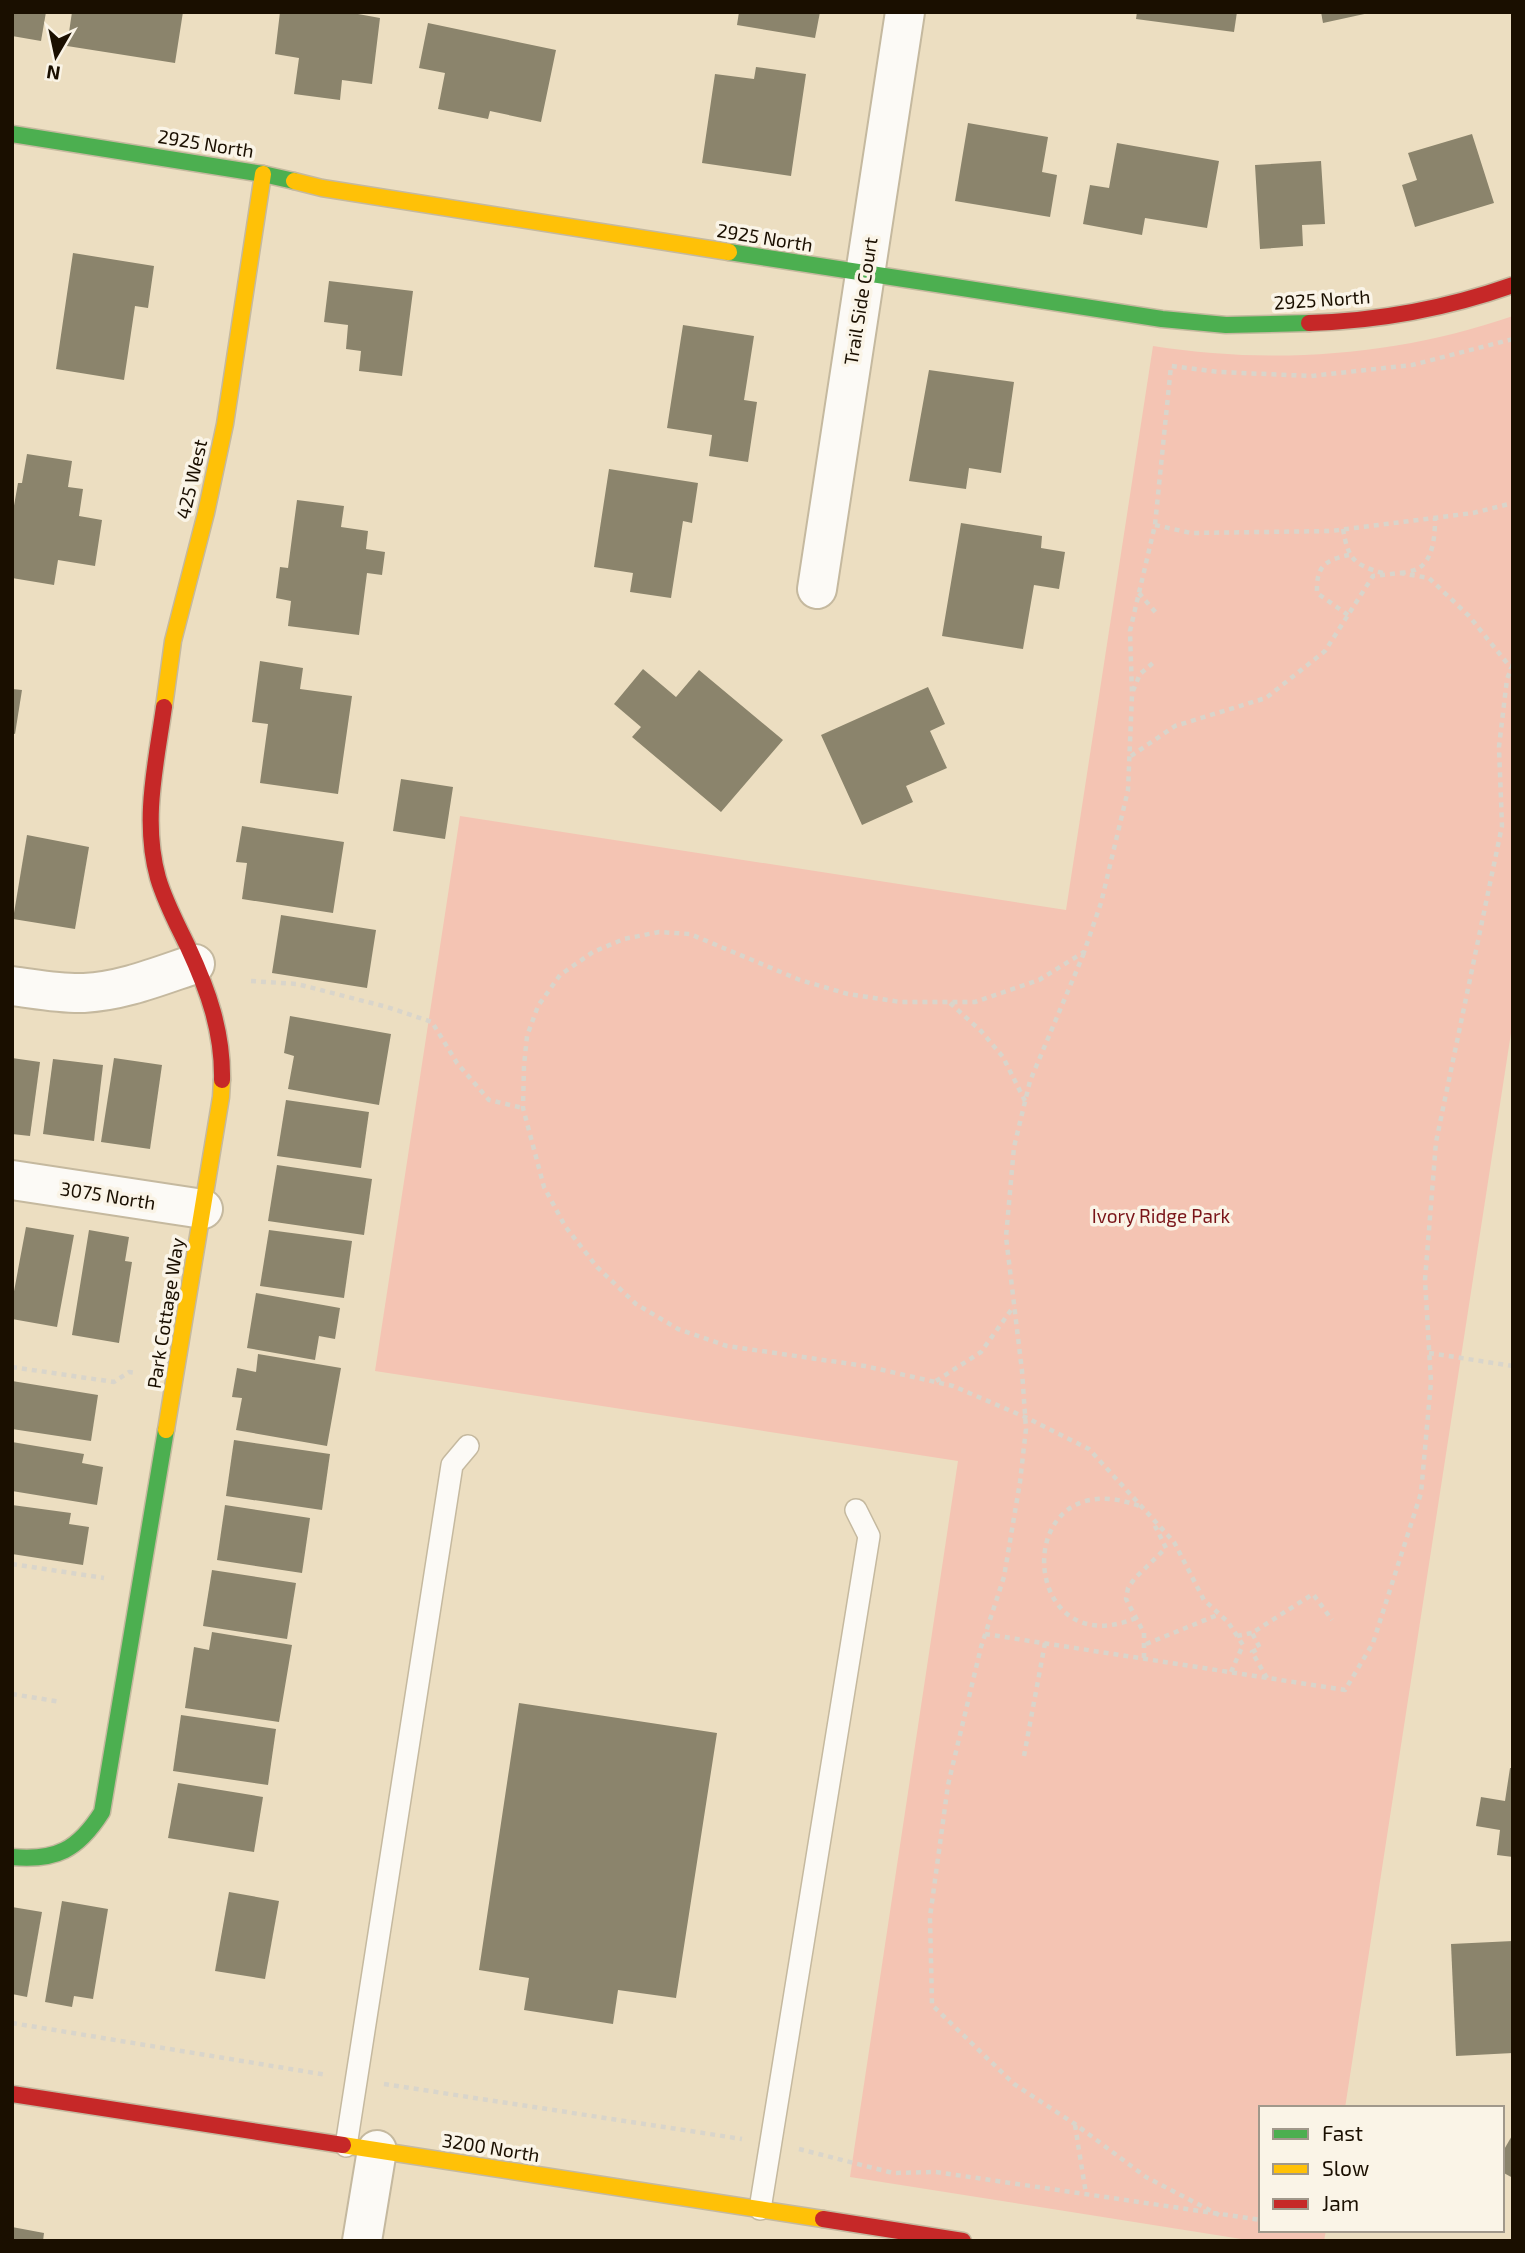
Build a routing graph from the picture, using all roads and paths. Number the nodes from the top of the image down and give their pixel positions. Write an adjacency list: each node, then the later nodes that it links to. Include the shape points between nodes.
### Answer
1 (905, 12): 4 (street, Trail Side Court)
2 (12, 134): 3 (street, 2925 North)
3 (263, 174): 4 (street, 2925 North, via 322,188); 22 (street, 425 West, via 225,424 173,641)
4 (864, 273): 5 (street, 2925 North, via 1226,325 1354,321 1479,297); 14 (street, Trail Side Court)
5 (1513, 285)
6 (1513, 339): 9 (path, via 1412,365 1311,376 1171,366)
7 (1513, 503): 8 (path)
8 (1435, 518): 10 (path); 12 (path, via 1433,546 1426,559 1418,568)
9 (1155, 525): 10 (path, via 1191,533); 15 (path)
10 (1343, 529): 11 (path)
11 (1349, 555): 13 (path, via 1363,568); 17 (path, via 1329,559 1317,582 1317,593)
12 (1400, 573): 13 (path); 19 (path, via 1429,578)
13 (1387, 575): 17 (path, via 1373,576)
14 (817, 589)
15 (1139, 593): 16 (path); 20 (path, via 1130,631)
16 (1157, 614)
17 (1348, 615): 21 (path, via 1325,651 1266,698 1175,726)
18 (1154, 662): 20 (path, via 1140,674)
19 (1512, 666): 33 (path, via 1499,747 1502,826 1436,1142 1425,1280)
20 (1132, 695): 21 (path)
21 (1131, 756): 23 (path, via 1128,790 1101,903)
22 (152, 791): 24 (street, Park Cottage Way, via 150,839 155,866)
23 (1084, 952): 27 (path, via 1039,980 1007,993 975,1003); 28 (path)
24 (195, 964): 26 (street, via 102,992 58,993); 31 (street, Park Cottage Way, via 214,1013 222,1064)
25 (251, 981): 29 (path, via 297,984 432,1022 457,1063 489,1100)
26 (12, 986)
27 (949, 1002): 28 (path, via 1003,1057); 29 (path, via 901,1002 848,993 800,980 690,934 659,932 624,939 593,952 560,975 538,1006 527,1036)
28 (1025, 1101): 32 (path, via 1014,1147 1006,1237)
29 (523, 1108): 37 (path, via 544,1187 565,1226 597,1267 635,1304 678,1329 727,1346 865,1366)
30 (12, 1180): 31 (street, 3075 North)
31 (203, 1209): 59 (street, Park Cottage Way, via 102,1812 79,1844 61,1854 41,1859)
32 (1014, 1306): 37 (path, via 981,1352); 38 (path)
33 (1429, 1353): 34 (path); 55 (path, via 1431,1382 1421,1493 1373,1643 1345,1690)
34 (1513, 1366)
35 (12, 1367): 36 (path, via 114,1382 129,1372)
36 (141, 1373)
37 (935, 1382): 38 (path)
38 (1025, 1417): 40 (path, via 1089,1449); 49 (path, via 1020,1482 1004,1577)
39 (468, 1446): 61 (lane, via 452,1465)
40 (1142, 1507): 42 (path); 46 (path, via 1121,1499 1095,1498 1076,1504 1048,1533 1043,1558 1049,1592 1064,1613 1101,1627)
41 (856, 1510): 64 (lane, via 869,1536)
42 (1150, 1516): 45 (path, via 1174,1542 1204,1600); 46 (path, via 1166,1548 1128,1588 1126,1600)
43 (12, 1564): 44 (path)
44 (109, 1579)
45 (1220, 1614): 50 (path); 52 (path)
46 (1136, 1618): 52 (path)
47 (1332, 1620): 48 (path, via 1313,1594)
48 (1252, 1633): 50 (path); 55 (path, via 1261,1647 1252,1652)
49 (985, 1634): 51 (path); 63 (path, via 948,1785 930,1917 932,2005 1014,2084)
50 (1237, 1636): 54 (path, via 1243,1645)
51 (1045, 1643): 53 (path); 58 (path)
52 (1146, 1644): 53 (path)
53 (1144, 1658): 54 (path)
54 (1231, 1672): 55 (path)
55 (1267, 1678)
56 (12, 1694): 57 (path)
57 (61, 1702)
58 (1024, 1756)
59 (12, 1857)
60 (12, 2022): 61 (path)
61 (356, 2080): 64 (path); 65 (lane)
62 (12, 2094): 65 (street, 3200 North)
63 (1075, 2124): 66 (path); 68 (path, via 1146,2177)
64 (771, 2144): 66 (path, via 893,2173 936,2172); 67 (lane)
65 (361, 2148): 67 (street, 3200 North); 71 (street)
66 (1086, 2193): 68 (path)
67 (760, 2209): 70 (street, 3200 North)
68 (1219, 2215): 69 (path)
69 (1259, 2220)
70 (881, 2235): 72 (street, 3200 North)
71 (362, 2241)
72 (963, 2241)

